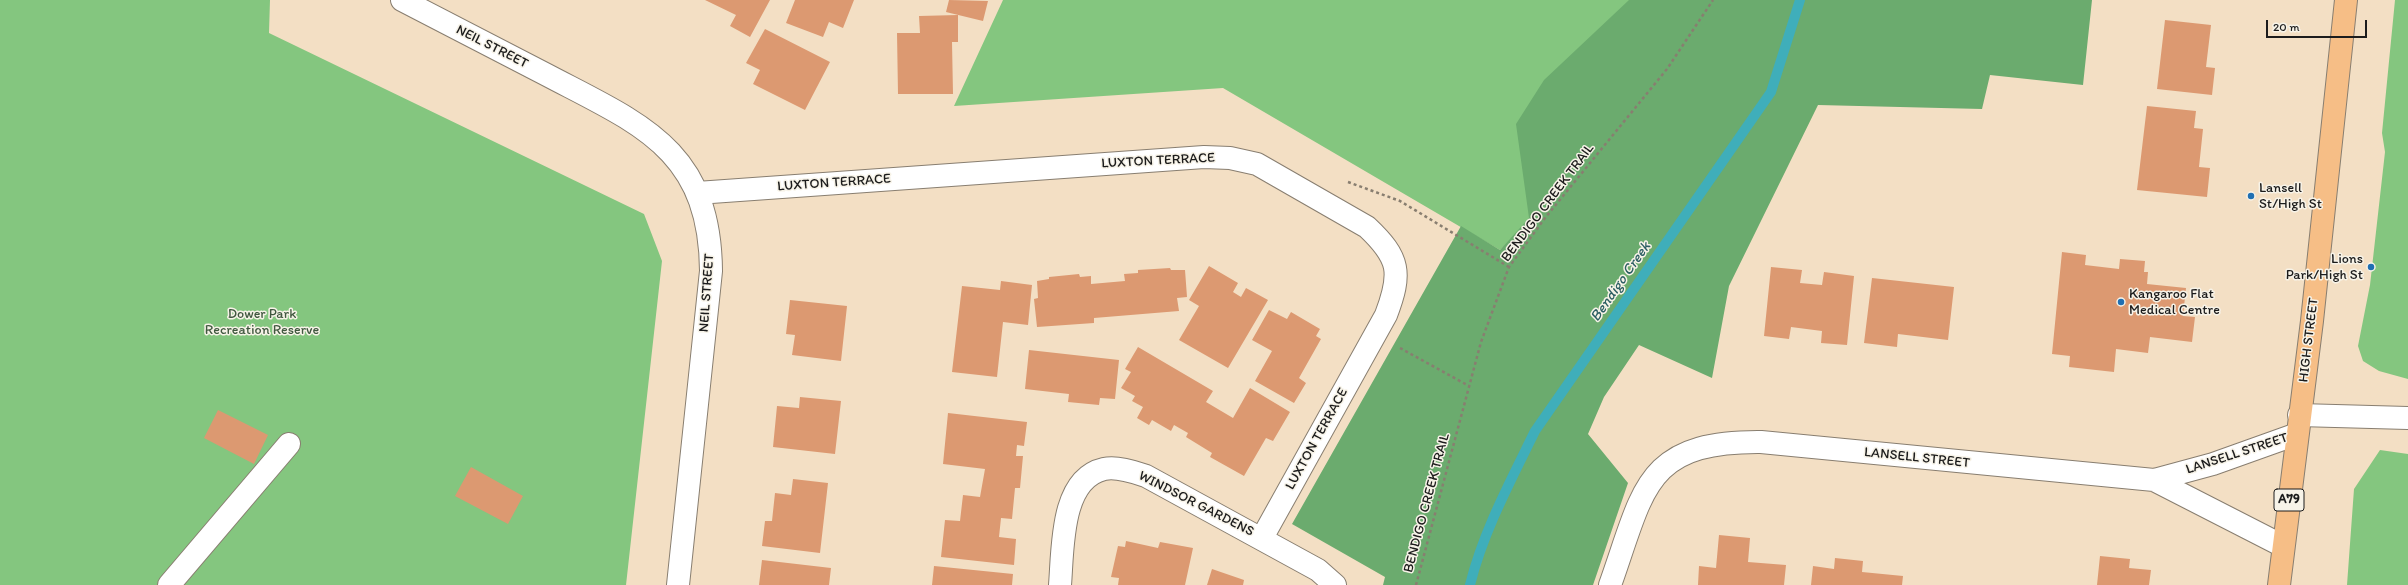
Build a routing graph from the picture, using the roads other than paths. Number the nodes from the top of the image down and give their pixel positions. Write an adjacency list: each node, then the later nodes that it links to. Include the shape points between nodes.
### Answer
1 (402, 0): 3 (street, NEIL STREET, via 635,122 671,152)
2 (2346, 0): 5 (highway, HIGH STREET / A79, via 2313,314)
3 (697, 193): 8 (street, LUXTON TERRACE, via 1204,157 1230,158 1257,164 1367,227 1393,255 1396,272 1394,293 1386,314); 11 (street, NEIL STREET, via 709,231 711,271)
4 (2408, 418): 5 (street, LANSELL STREET)
5 (2298, 425): 7 (street, LANSELL STREET, via 2213,464); 9 (highway, HIGH STREET / A79)
6 (289, 444): 10 (street)
7 (2154, 480): 9 (street, LANSELL STREET); 14 (street, LANSELL STREET, via 1761,442 1718,444 1680,454 1657,473 1641,500)
8 (1262, 538): 12 (street, WINDSOR GARDENS, via 1146,476 1127,470 1104,469 1087,476 1073,493 1066,522); 13 (street, WINDSOR GARDENS, via 1318,570)
9 (2283, 546): 15 (highway, HIGH STREET / A79)
10 (169, 585)
11 (678, 585)
12 (1060, 585)
13 (1335, 585)
14 (1610, 585)
15 (2279, 585)

